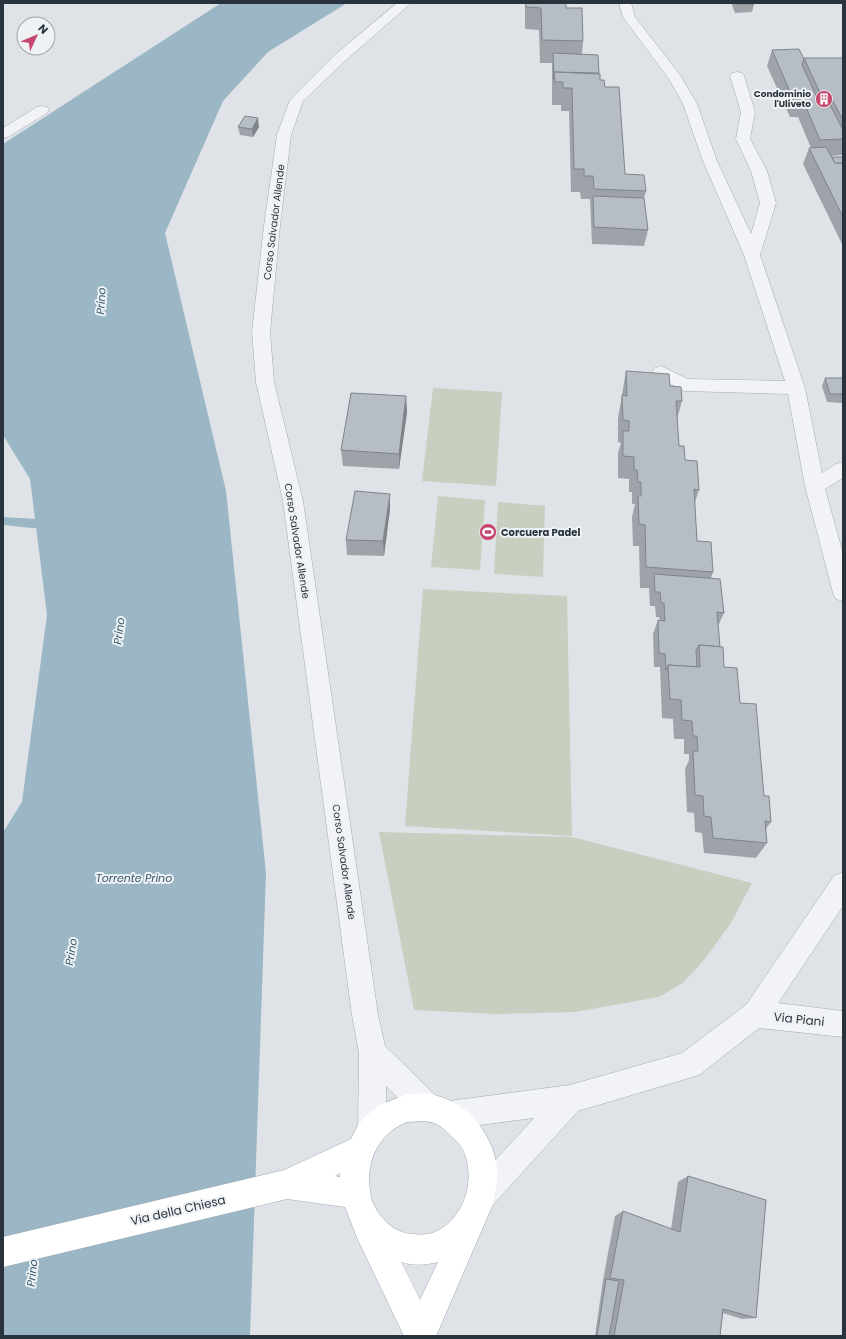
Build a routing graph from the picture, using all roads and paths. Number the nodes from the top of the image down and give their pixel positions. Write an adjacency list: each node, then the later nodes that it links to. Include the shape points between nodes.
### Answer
1 (405, 3): 15 (street, Corso Salvador Allende, via 340,57 297,100 284,135 261,332 265,382 293,501 365,1015)
2 (625, 3): 6 (street, via 629,17 676,78 690,104 710,161)
3 (737, 76): 6 (street, via 748,112 743,140 759,170 768,203)
4 (42, 110): 5 (street)
5 (3, 134)
6 (752, 255): 8 (street)
7 (661, 372): 8 (street, via 685,385)
8 (796, 388): 10 (street)
9 (843, 469): 10 (street)
10 (815, 486): 11 (street)
11 (843, 593)
12 (843, 884): 13 (street)
13 (755, 1014): 14 (street, Via Piani); 16 (street, via 688,1065)
14 (843, 1024)
15 (373, 1053): 17 (street); 18 (street, Corso Salvador Allende)
16 (570, 1099): 17 (street); 21 (street)
17 (439, 1111): 18 (main road, via 407,1108 388,1116); 21 (main road, via 466,1130 478,1149 483,1173)
18 (366, 1139): 19 (main road); 20 (main road, via 354,1171)
19 (287, 1184): 20 (main road, Via della Chiesa); 22 (main road, Via della Chiesa)
20 (359, 1205): 21 (main road, via 377,1234 396,1246 417,1251 438,1248 458,1237); 23 (main road)
21 (477, 1208): 23 (main road)
22 (3, 1252)
23 (420, 1335)

